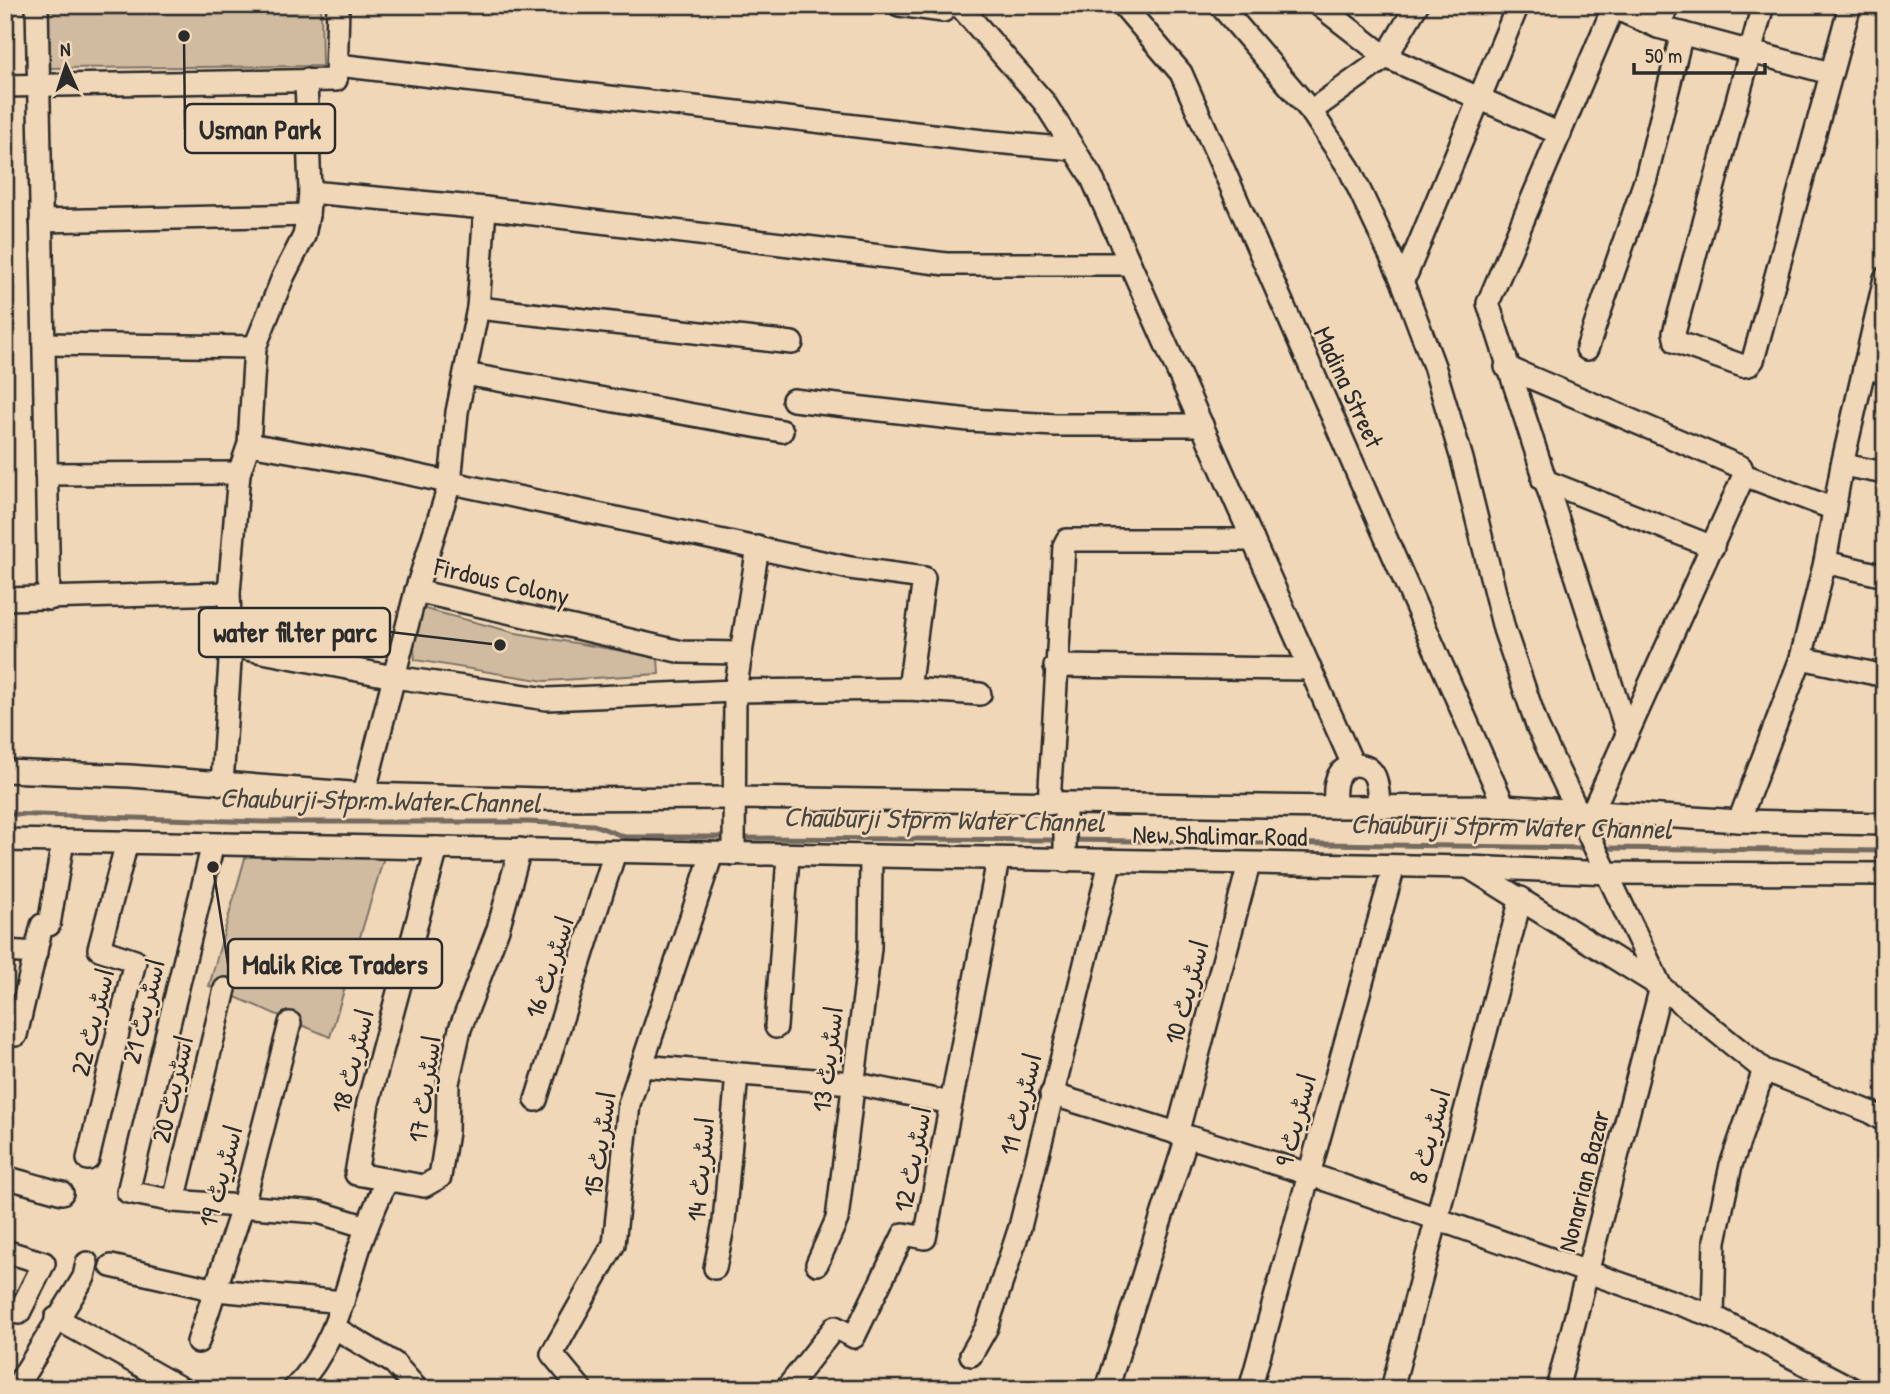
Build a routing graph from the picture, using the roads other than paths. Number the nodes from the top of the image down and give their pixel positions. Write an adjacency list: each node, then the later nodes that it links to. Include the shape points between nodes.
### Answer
1 (37, 5): 22 (street)
2 (338, 5): 19 (street)
3 (899, 5): 4 (street, via 943,10)
4 (951, 5)
5 (959, 5): 27 (street, via 1044,102)
6 (1123, 5): 80 (street, Madina Street, via 1181,73)
7 (1220, 5): 25 (street)
8 (1319, 5): 18 (street)
9 (1417, 5): 18 (street)
10 (1518, 5): 24 (street)
11 (1668, 5): 15 (street)
12 (1763, 5): 17 (street)
13 (1850, 5): 20 (street)
14 (1611, 6): 15 (street); 26 (street)
15 (1658, 27): 16 (street)
16 (1682, 33): 17 (street); 39 (street, via 1646,178)
17 (1751, 51): 20 (street); 20 (street, via 1674,339 1743,366 1753,360)
18 (1386, 57): 24 (street); 25 (street)
19 (338, 65): 21 (street, via 337,80); 27 (street)
20 (1830, 73)
21 (306, 80): 22 (street); 28 (street)
22 (39, 85): 23 (street); 31 (street)
23 (5, 86)
24 (1481, 99): 26 (street); 33 (street)
25 (1311, 111): 33 (street, via 1349,168)
26 (1560, 134): 40 (street, via 1488,303)
27 (1073, 149): 32 (street, via 1091,176)
28 (310, 192): 29 (street); 30 (street)
29 (485, 208): 32 (street, via 946,264); 35 (street)
30 (308, 215): 31 (street); 38 (street, via 304,236)
31 (41, 221): 37 (street)
32 (1130, 264): 44 (street)
33 (1401, 278): 84 (street, via 1434,366 1504,629 1538,729)
34 (1885, 278): 41 (street)
35 (478, 308): 36 (street); 42 (street)
36 (792, 343)
37 (44, 344): 38 (street); 50 (street)
38 (255, 347): 46 (street)
39 (1587, 349)
40 (1506, 367): 51 (street, via 1741,467); 52 (street)
41 (1874, 370): 47 (street)
42 (465, 374): 45 (street); 53 (street)
43 (793, 400): 44 (street, via 969,420)
44 (1202, 425): 55 (street)
45 (782, 431)
46 (249, 444): 48 (street); 53 (street)
47 (1842, 465): 49 (street); 54 (street)
48 (239, 473): 50 (street); 61 (street)
49 (1885, 473)
50 (46, 474): 63 (street)
51 (1744, 475): 54 (street); 57 (street)
52 (1543, 480): 57 (street); 74 (street)
53 (450, 483): 56 (street); 60 (street)
54 (1834, 509): 58 (street)
55 (1253, 540): 67 (street, via 1067,540); 68 (street)
56 (758, 547): 65 (street); 71 (street, via 850,568 924,578)
57 (1713, 547): 74 (street)
58 (1825, 562): 59 (street); 66 (street)
59 (1885, 576)
60 (416, 591): 65 (street, Firdous Colony, via 682,652); 70 (street, Firdous Colony)
61 (229, 593): 63 (street); 64 (street)
62 (5, 599): 63 (street)
63 (49, 599)
64 (231, 646): 70 (street); 77 (street)
65 (740, 653): 72 (street)
66 (1801, 658): 69 (street); 85 (street)
67 (1055, 666): 68 (street); 83 (street)
68 (1310, 669): 75 (street)
69 (1885, 676)
70 (394, 677): 72 (street, via 547,699); 78 (street, Firdous Colony)
71 (909, 689): 72 (street); 73 (street)
72 (735, 691): 79 (street)
73 (980, 694)
74 (1627, 733): 84 (street)
75 (1353, 765): 81 (street, via 1335,779); 82 (street, via 1370,769 1376,776)
76 (5, 771): 77 (street)
77 (222, 784): 78 (street)
78 (364, 794): 79 (street)
79 (734, 804): 83 (street); 93 (street)
80 (1504, 806): 82 (street); 84 (street)
81 (1335, 807): 82 (street); 83 (street)
82 (1379, 807)
83 (1059, 808): 97 (street)
84 (1584, 814): 85 (street); 103 (street)
85 (1739, 821): 86 (street)
86 (1885, 824)
87 (5, 839): 88 (street, New Shalimar Road)
88 (63, 841): 89 (street, New Shalimar Road); 108 (street, via 49,925 42,925)
89 (127, 842): 90 (street, New Shalimar Road); 123 (street, اسٹریٹ 22, via 99,949 135,961)
90 (213, 844): 91 (street, New Shalimar Road); 128 (street, اسٹریٹ 21, via 128,1192)
91 (437, 848): 92 (street, New Shalimar Road); 126 (street, اسٹریٹ 18, via 368,1103 356,1174)
92 (520, 849): 94 (street, New Shalimar Road); 126 (street, اسٹریٹ 17, via 498,929 460,1029 449,1083 440,1177 424,1186)
93 (734, 849): 95 (street, New Shalimar Road); 96 (street, New Shalimar Road)
94 (615, 852): 95 (street, New Shalimar Road); 119 (street, اسٹریٹ 16)
95 (712, 854): 114 (street, اسٹریٹ 15)
96 (788, 856): 98 (street, New Shalimar Road); 112 (street)
97 (1065, 856): 99 (street, New Shalimar Road); 100 (street, New Shalimar Road)
98 (871, 858): 99 (street, New Shalimar Road); 117 (street, اسٹریٹ 13, via 870,948)
99 (998, 860): 120 (street, اسٹریٹ 12)
100 (1110, 862): 101 (street, New Shalimar Road); 118 (street, اسٹریٹ 11)
101 (1249, 864): 102 (street, New Shalimar Road); 122 (street, اسٹریٹ 10)
102 (1394, 866): 104 (street, New Shalimar Road); 124 (street, اسٹریٹ 9)
103 (1606, 866): 104 (street, New Shalimar Road); 105 (street, New Shalimar Road); 109 (street)
104 (1468, 867): 106 (street, New Shalimar Road)
105 (1885, 874)
106 (1521, 898): 109 (street, New Shalimar Road); 130 (street, اسٹریٹ 8)
107 (5, 951): 108 (street)
108 (36, 953): 113 (street, via 16,1035)
109 (1661, 987): 115 (street, New Shalimar Road); 137 (street, Nonarian Bazar)
110 (225, 989): 128 (street, اسٹریٹ 20)
111 (290, 1023): 129 (street, اسٹریٹ 19)
112 (776, 1027)
113 (5, 1034)
114 (641, 1066): 116 (street); 151 (street, اسٹریٹ 15, via 629,1104 614,1244 552,1354)
115 (1765, 1070): 121 (street, New Shalimar Road); 141 (street, via 1731,1165 1716,1241)
116 (737, 1074): 117 (street); 136 (street, اسٹریٹ 14, via 724,1222)
117 (852, 1083): 120 (street); 134 (street, اسٹریٹ 13, via 837,1219)
118 (1051, 1094): 122 (street); 145 (street, اسٹریٹ 11, via 1020,1227 987,1327)
119 (536, 1100)
120 (951, 1103): 152 (street, اسٹریٹ 12, via 925,1238 904,1234 855,1336 835,1327)
121 (1885, 1121)
122 (1182, 1135): 124 (street); 146 (street, اسٹریٹ 10)
123 (88, 1159)
124 (1309, 1174): 130 (street); 153 (street, اسٹریٹ 9)
125 (5, 1177): 127 (street)
126 (390, 1182): 131 (street, via 385,1184)
127 (62, 1193)
128 (174, 1201): 129 (street)
129 (243, 1205): 131 (street, via 318,1212); 138 (street, اسٹریٹ 19)
130 (1436, 1220): 137 (street); 154 (street, اسٹریٹ 8)
131 (367, 1227): 139 (street)
132 (5, 1251): 140 (street, via 44,1263)
133 (87, 1263): 142 (street, via 84,1277)
134 (817, 1264)
135 (111, 1266): 138 (street)
136 (715, 1268)
137 (1588, 1273): 141 (street); 155 (street, Nonarian Bazar)
138 (216, 1290): 139 (street); 144 (street, اسٹریٹ 19)
139 (343, 1302): 143 (street)
140 (19, 1313)
141 (1713, 1316): 156 (street)
142 (56, 1318): 147 (street); 148 (street)
143 (335, 1328): 149 (street, via 308,1375); 150 (street, via 394,1363)
144 (198, 1342)
145 (971, 1355)
146 (1107, 1387)
147 (15, 1389)
148 (182, 1389)
149 (293, 1389)
150 (417, 1389)
151 (581, 1389)
152 (786, 1389)
153 (1250, 1389)
154 (1392, 1389)
155 (1557, 1389)
156 (1853, 1389)

